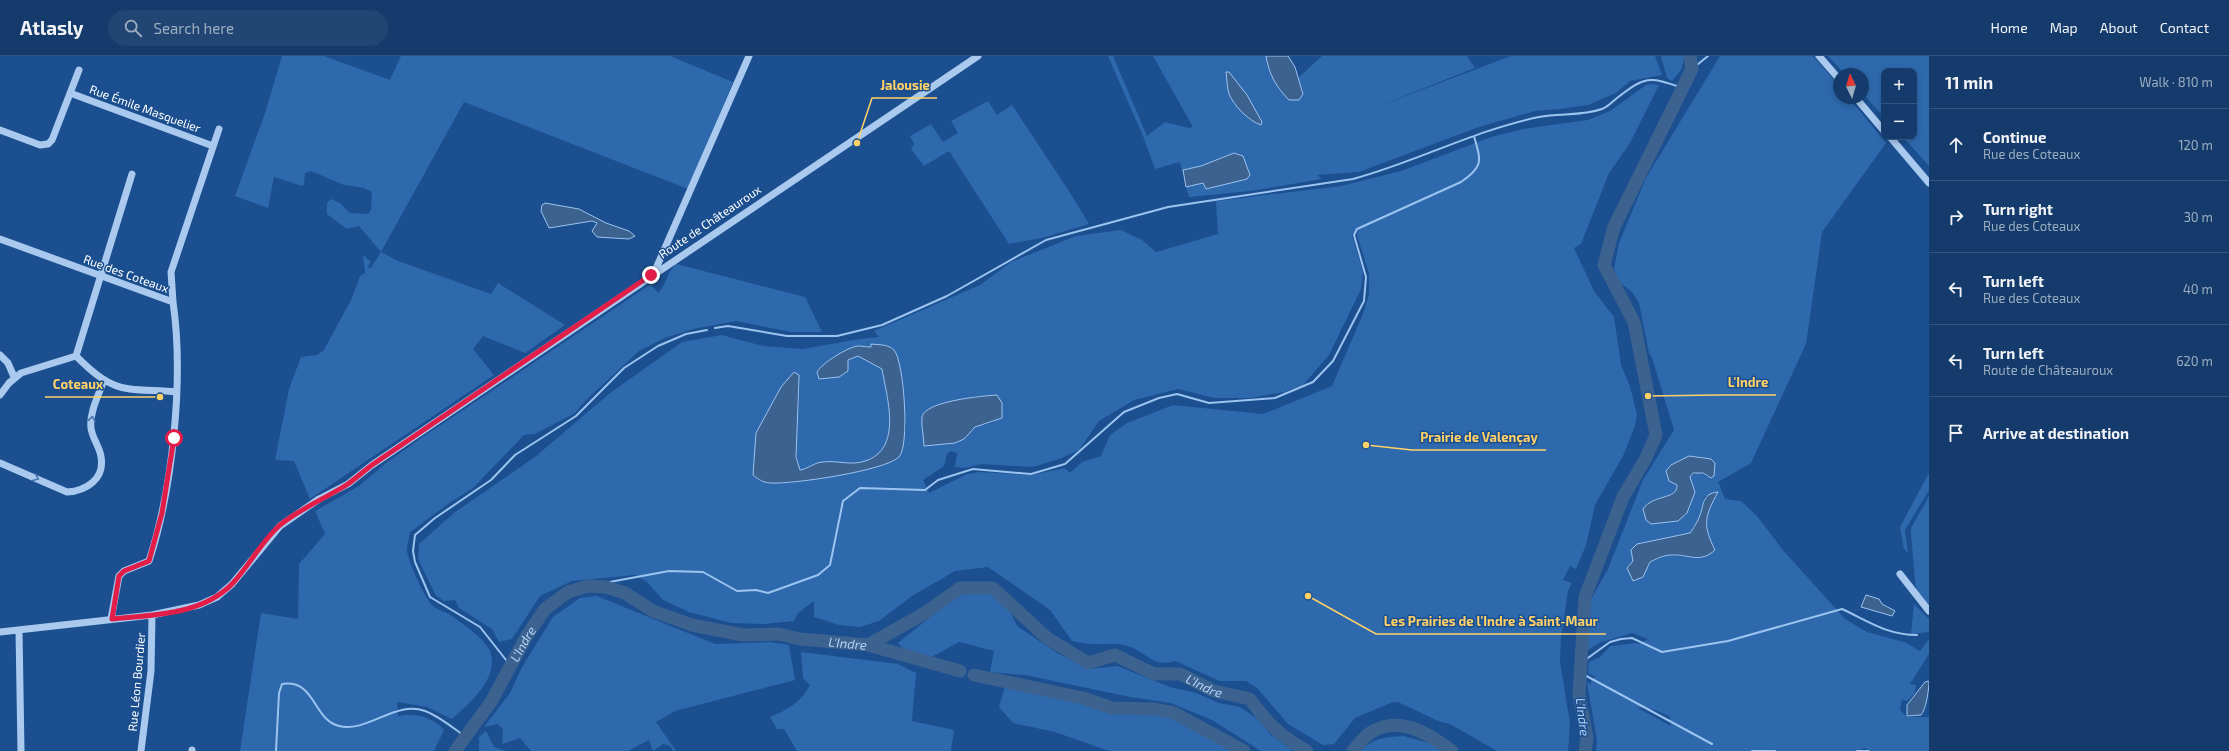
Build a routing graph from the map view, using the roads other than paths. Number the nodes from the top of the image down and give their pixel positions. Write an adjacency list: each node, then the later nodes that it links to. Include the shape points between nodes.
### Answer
1 (749, 56): 16 (street)
2 (978, 56): 16 (street, Route de Châteauroux)
3 (1820, 56): 5 (street)
4 (79, 70): 6 (street)
5 (1833, 72)
6 (70, 93): 10 (street, via 52,140 48,144 40,145); 12 (street, Rue Émile Masquelier)
7 (1861, 104): 8 (street)
8 (1881, 127)
9 (219, 129): 12 (street)
10 (0, 130)
11 (1893, 140): 14 (street)
12 (213, 146): 18 (street, via 171,272)
13 (132, 174): 17 (street)
14 (1929, 182)
15 (0, 239): 17 (street, Rue des Coteaux)
16 (654, 273): 28 (street, Route de Châteauroux, via 377,461 348,484 319,499 280,526 232,584 217,597 198,605)
17 (100, 276): 18 (street, Rue des Coteaux); 20 (street)
18 (173, 302): 23 (street, Rue des Coteaux, via 176,330)
19 (0, 355): 21 (street, via 8,363)
20 (76, 356): 21 (street); 22 (street)
21 (14, 377): 24 (street)
22 (104, 380): 23 (street, via 129,389); 25 (street, one-way to 22, via 67,492 78,491 90,484 99,475 101,466 91,421)
23 (176, 392): 29 (street, Rue des Coteaux, via 172,446 162,513 153,548 149,561 124,571 119,576)
24 (0, 396)
25 (0, 463)
26 (1900, 574): 27 (street)
27 (1929, 611)
28 (152, 615): 29 (street, Route de Châteauroux); 33 (street, Rue Léon Bourdier, via 151,671)
29 (112, 619): 30 (street, Route de Châteauroux)
30 (19, 630): 31 (street, Route de Châteauroux); 32 (street)
31 (0, 632)
32 (21, 751)
33 (142, 751)

